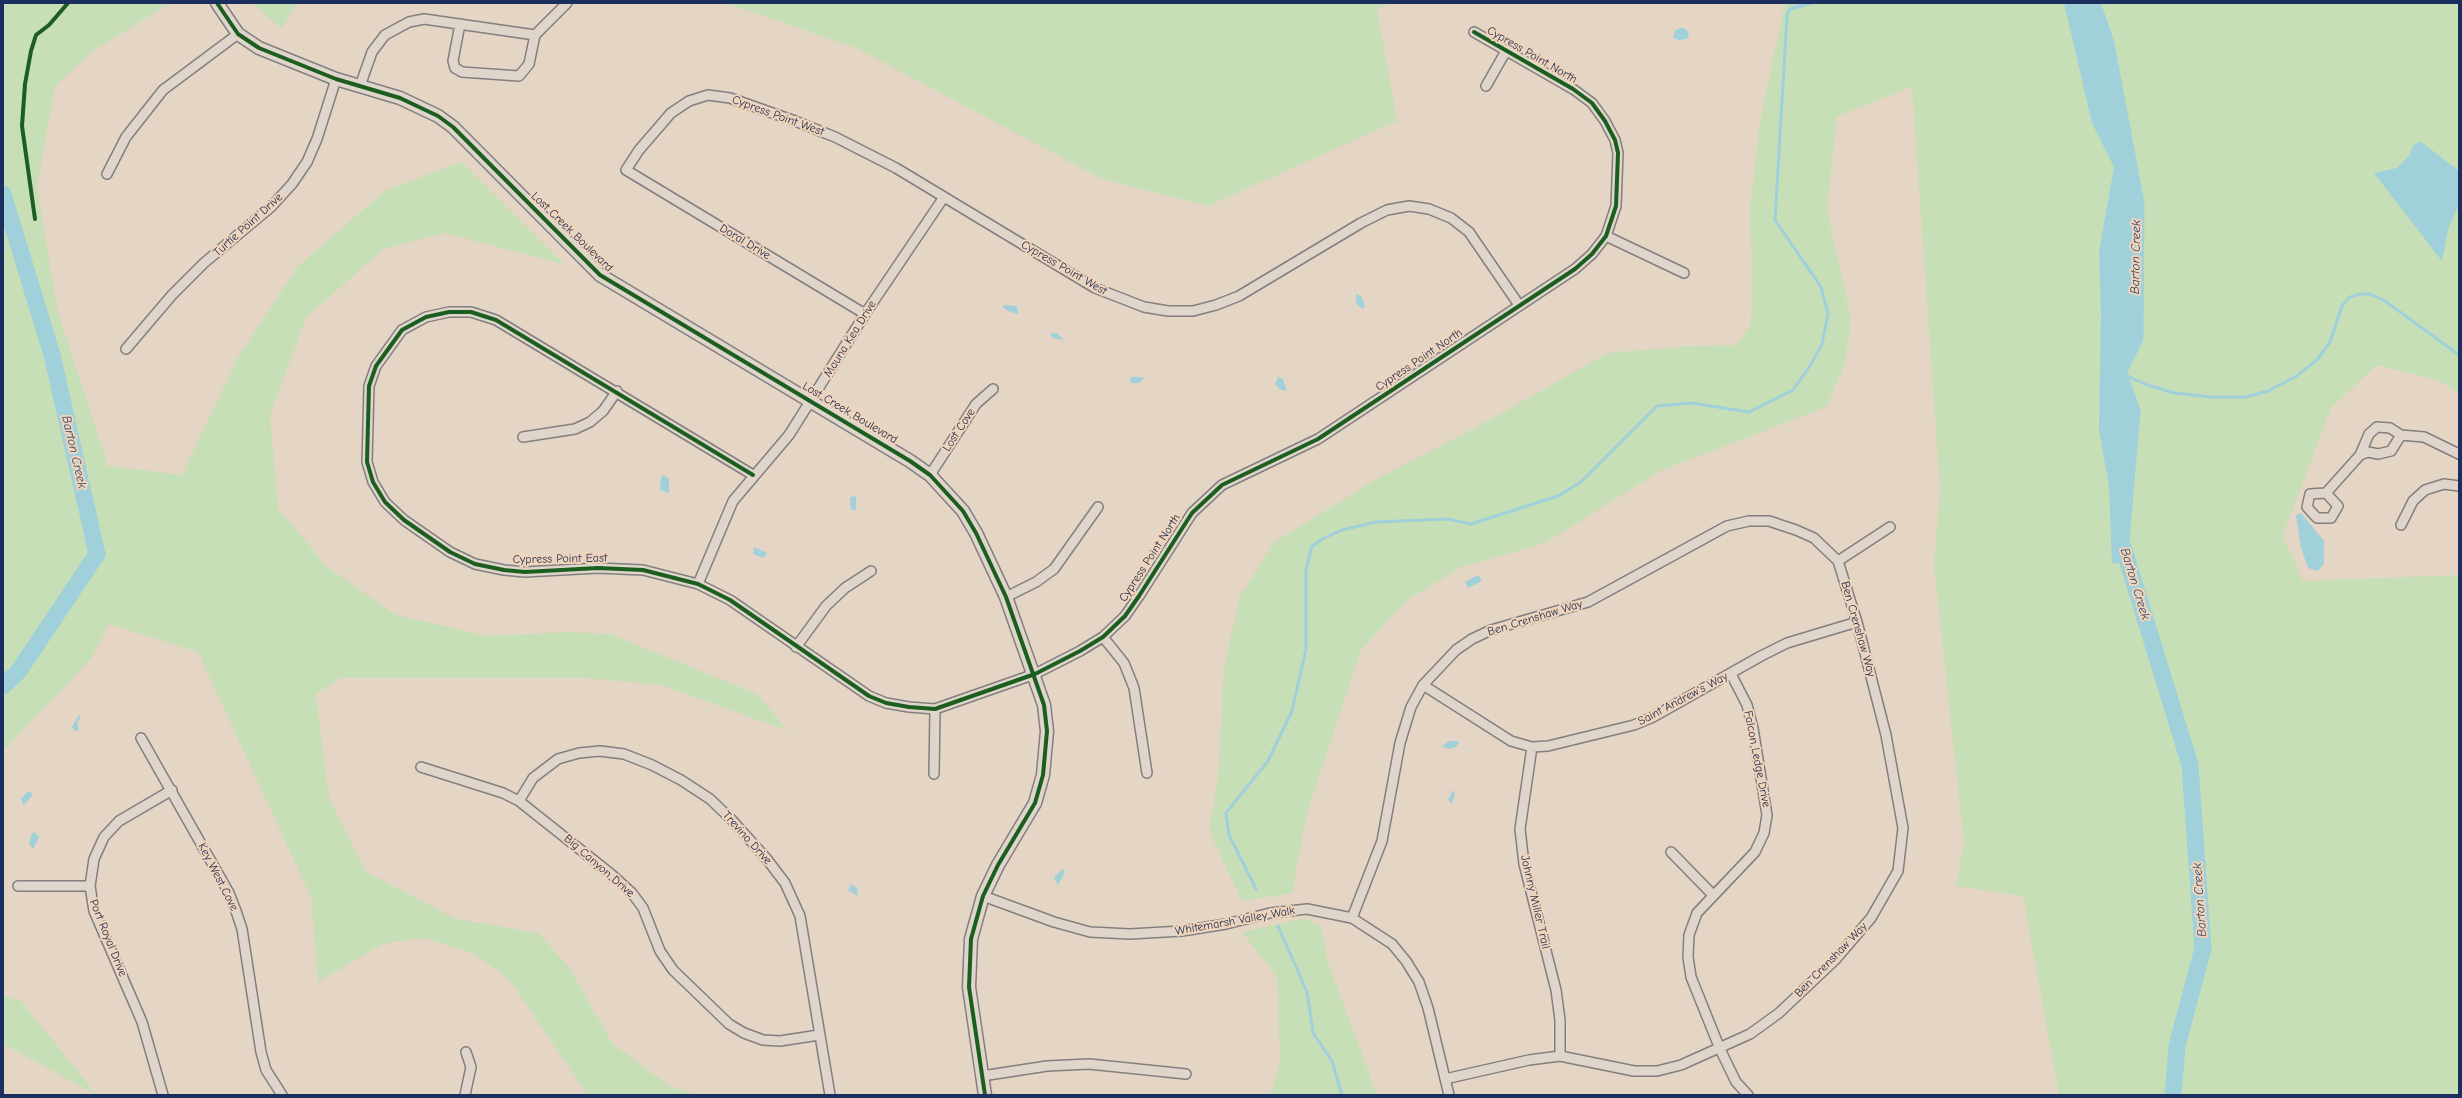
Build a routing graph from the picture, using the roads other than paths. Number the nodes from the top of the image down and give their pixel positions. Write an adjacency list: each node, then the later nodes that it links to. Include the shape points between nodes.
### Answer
1 (217, 3): 5 (street, Lost Creek Boulevard)
2 (567, 3): 6 (street)
3 (460, 24): 6 (street); 6 (street, via 453,61 454,68 462,72 519,76 529,64); 9 (street, via 424,19 395,28 384,35 372,52)
4 (1474, 32): 7 (street, Cypress Point North)
5 (238, 34): 8 (street, Lost Creek Boulevard, via 259,48); 12 (street, via 163,90 126,137)
6 (535, 35)
7 (1506, 51): 10 (street); 14 (street, Cypress Point North, via 1592,103 1605,121 1615,140 1619,180 1616,206)
8 (336, 79): 9 (street, Lost Creek Boulevard); 18 (street, Turtle Point Drive, via 317,139 307,162 292,184 271,207 204,263 172,295)
9 (360, 86): 21 (street, Lost Creek Boulevard, via 400,98 438,116 453,127 600,275)
10 (1486, 86)
11 (626, 170): 13 (street, Cypress Point West, via 639,150 671,113 689,100 708,95 730,98 835,138 896,168); 17 (street, Doral Drive)
12 (107, 174)
13 (944, 197): 16 (street, Cypress Point West, via 1095,288 1144,306 1168,311 1193,311 1239,296 1387,210 1409,206 1429,209 1451,218 1469,232); 17 (street, Mauna Kea Drive)
14 (1606, 236): 15 (street); 16 (street, Cypress Point North, via 1575,270)
15 (1684, 272)
16 (1519, 306): 38 (street, Cypress Point North, via 1318,439 1222,485 1192,513 1139,596 1124,616)
17 (865, 314): 21 (street, Mauna Kea Drive)
18 (126, 349)
19 (993, 389): 27 (street, Lost Cove, via 976,404)
20 (617, 392): 23 (street, via 603,411 576,429); 26 (street, Cypress Point East); 35 (street, Cypress Point East, via 496,320 471,312 449,312 426,317 402,330 376,366 369,386 366,462 372,482 385,502 404,520 450,552 475,564 525,572 598,568 643,570)
21 (812, 401): 26 (street, Mauna Kea Drive, via 789,435); 27 (street, Lost Creek Boulevard)
22 (2401, 435): 24 (street, via 2424,437); 25 (street, via 2391,451); 25 (street, via 2390,428 2377,427 2369,434)
23 (524, 437)
24 (2459, 454)
25 (2360, 455): 29 (street)
26 (753, 475): 35 (street, Mauna Kea Drive, via 733,501)
27 (930, 475): 36 (street, Lost Creek Boulevard, via 963,511)
28 (2459, 486): 31 (street, via 2444,484 2424,490 2413,500)
29 (2326, 493)
30 (1098, 507): 36 (street, via 1054,568 1036,582)
31 (2401, 525)
32 (1890, 527): 33 (street)
33 (1838, 561): 37 (street, Ben Crenshaw Way); 42 (street, Ben Crenshaw Way, via 1814,538 1776,523 1749,521 1727,526 1588,602 1491,630 1472,639 1436,670)
34 (871, 571): 39 (street, via 845,588 826,606)
35 (698, 584): 39 (street, Cypress Point East, via 730,600)
36 (1006, 597): 40 (street, Lost Creek Boulevard)
37 (1857, 622): 41 (street, Saint Andrew's Way, via 1787,644); 58 (street, Ben Crenshaw Way, via 1886,735 1903,828 1898,871 1871,918 1834,960 1780,1013 1750,1034)
38 (1103, 636): 40 (street, Cypress Point North, via 1080,652); 47 (street, via 1124,663 1134,688)
39 (796, 646): 43 (street, Cypress Point East, via 869,696 886,703)
40 (1035, 674): 43 (street, Cypress Point East); 55 (street, Lost Creek Boulevard, via 1044,705 1047,730 1042,775 1035,803 998,865)
41 (1731, 674): 45 (street, Saint Andrew's Way, via 1634,725 1548,746); 54 (street, Falcon Ledge Drive, via 1747,705 1753,728 1767,815 1764,833 1755,852)
42 (1423, 685): 45 (street, Saint Andrew's Way, via 1511,741); 56 (street, Ben Crenshaw Way, via 1412,707 1400,743 1382,840)
43 (935, 708): 48 (street)
44 (141, 738): 49 (street, Key West Cove)
45 (1532, 746): 60 (street, Johnny Miller Trail, via 1520,829 1524,864 1556,990 1560,1020)
46 (421, 767): 50 (street, Big Canyon Drive, via 503,793)
47 (1147, 773)
48 (934, 774)
49 (172, 790): 53 (street, Port Royal Drive, via 119,821 104,837 94,859); 65 (street, Key West Cove, via 229,893 236,911 242,929 261,1052 266,1070)
50 (519, 801): 57 (street, Big Canyon Drive, via 632,893 643,908 660,951 673,970 729,1024 763,1040 780,1041); 57 (street, Trevino Drive, via 533,778 558,759 578,753 600,751 624,754 652,765 710,799 766,858 794,900 800,916)
51 (1671, 852): 54 (street)
52 (18, 886): 53 (street)
53 (90, 886): 64 (street, Port Royal Drive, via 94,911 142,1022)
54 (1713, 895): 58 (street, Falcon Ledge Drive, via 1697,913 1689,935 1688,957 1690,977)
55 (983, 896): 56 (street, Whitemarsh Valley Walk, via 1054,922 1090,932 1130,934 1182,931 1270,913 1307,909); 62 (street, Lost Creek Boulevard, via 975,917 969,962 969,987)
56 (1352, 918): 63 (street, Whitemarsh Valley Walk, via 1392,944 1419,982)
57 (819, 1035): 67 (street, Trevino Drive)
58 (1720, 1048): 60 (street, Ben Crenshaw Way, via 1681,1065 1657,1070 1634,1071); 70 (street, Falcon Ledge Drive, via 1736,1082)
59 (466, 1052): 66 (street, via 471,1067)
60 (1560, 1056): 63 (street, Ben Crenshaw Way, via 1529,1060)
61 (1186, 1074): 62 (street, via 1089,1064 1046,1066)
62 (982, 1076): 68 (street, Lost Creek Boulevard)
63 (1445, 1079): 69 (street, Whitemarsh Valley Walk)
64 (163, 1095)
65 (282, 1095)
66 (465, 1095)
67 (830, 1095)
68 (984, 1095)
69 (1449, 1095)
70 (1748, 1095)

